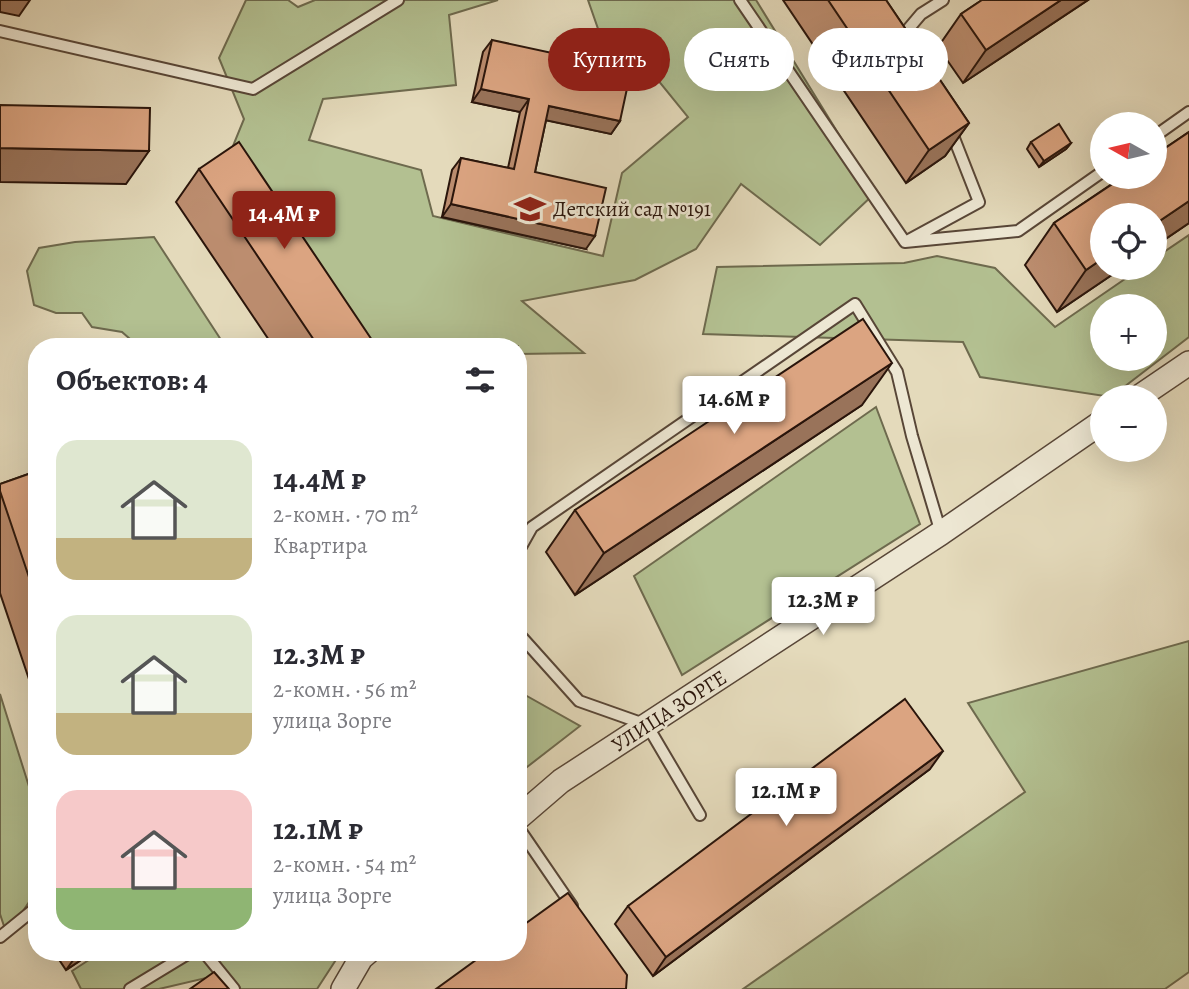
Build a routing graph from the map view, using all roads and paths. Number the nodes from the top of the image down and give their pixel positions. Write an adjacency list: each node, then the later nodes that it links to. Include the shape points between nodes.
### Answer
1 (398, 0): 5 (lane, via 253,89)
2 (740, 0): 10 (lane)
3 (943, 0): 4 (lane)
4 (909, 28)
5 (0, 31)
6 (1189, 112): 8 (lane)
7 (945, 121): 10 (lane, via 979,202)
8 (1167, 128)
9 (1090, 180): 10 (lane, via 1018,231)
10 (905, 242)
11 (1189, 363): 12 (street)
12 (1157, 385)
13 (1090, 430): 14 (street, УЛИЦА ЗОРГЕ)
14 (941, 533): 15 (lane, via 897,372 855,304 532,527); 17 (street, УЛИЦА ЗОРГЕ)
15 (527, 536)
16 (527, 643): 17 (lane, via 579,701)
17 (647, 725): 18 (street, УЛИЦА ЗОРГЕ, via 561,781); 19 (lane)
18 (527, 810)
19 (700, 815)
20 (527, 840): 22 (lane)
21 (28, 914): 23 (lane)
22 (577, 914)
23 (0, 937)
24 (176, 961): 27 (lane)
25 (211, 961): 28 (lane)
26 (359, 961): 29 (street)
27 (131, 989)
28 (234, 989)
29 (343, 989)

